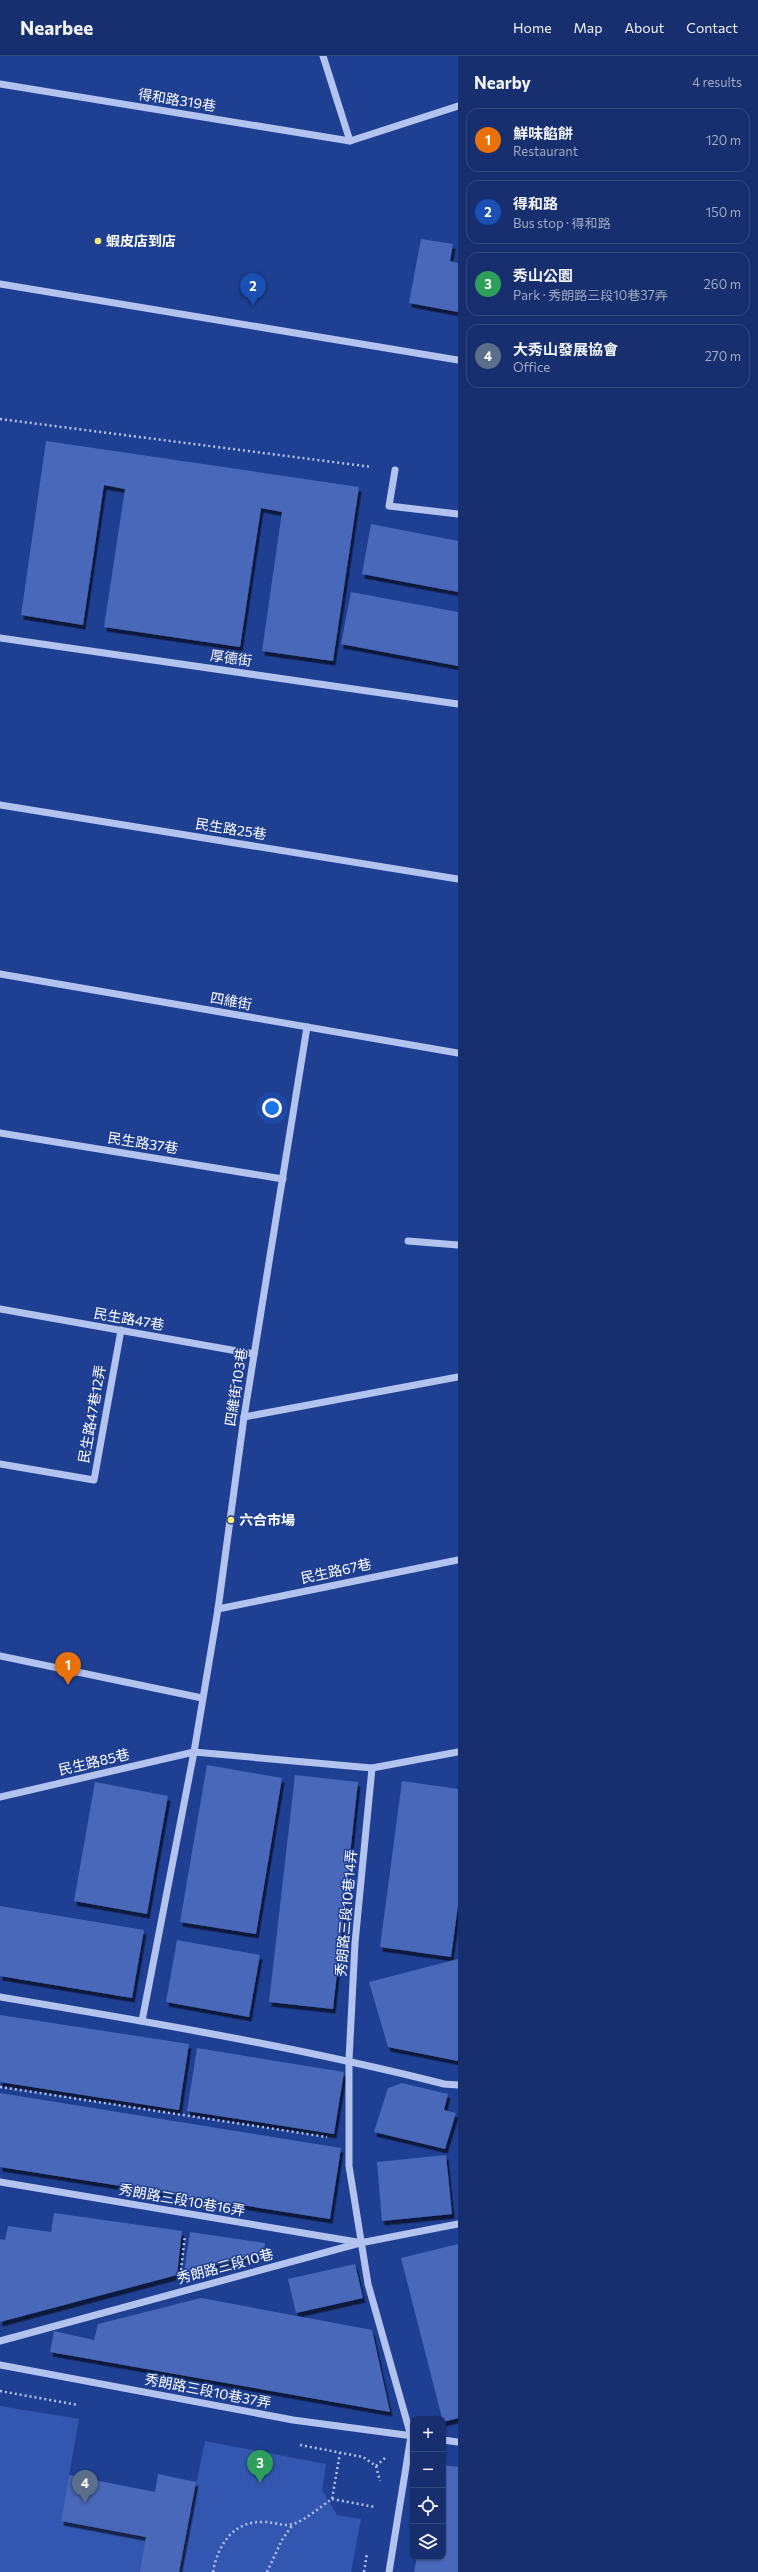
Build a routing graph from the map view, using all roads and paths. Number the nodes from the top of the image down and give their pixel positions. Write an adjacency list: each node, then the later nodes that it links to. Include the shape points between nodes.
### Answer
1 (323, 56): 4 (street)
2 (0, 84): 4 (street, 得和路319巷)
3 (458, 106): 4 (street)
4 (350, 141)
5 (0, 284): 6 (street)
6 (458, 360)
7 (0, 419): 8 (path)
8 (395, 470): 9 (street, via 389,506)
9 (458, 514)
10 (0, 638): 11 (street, 厚德街)
11 (458, 704)
12 (0, 805): 13 (street, 民生路25巷)
13 (458, 879)
14 (0, 974): 15 (street, 四維街)
15 (307, 1027): 16 (street, 四維街); 18 (street, 四維街103巷)
16 (458, 1053)
17 (0, 1133): 18 (street, 民生路37巷)
18 (283, 1179): 23 (street, 四維街103巷)
19 (408, 1241): 20 (street)
20 (458, 1245)
21 (0, 1309): 22 (street, 民生路47巷)
22 (121, 1330): 23 (street, 民生路47巷); 26 (street, 民生路47巷12弄, via 94,1480)
23 (254, 1354): 25 (street, 四維街103巷)
24 (458, 1377): 25 (street)
25 (244, 1417): 28 (street, 四維街103巷)
26 (0, 1464)
27 (458, 1560): 28 (street, 民生路67巷)
28 (218, 1609): 30 (street, 四維街103巷)
29 (0, 1656): 30 (street)
30 (202, 1698): 31 (street, 四維街103巷)
31 (194, 1752): 33 (street, 民生路85巷); 34 (street, 民生路85巷); 36 (street)
32 (458, 1752): 33 (street, 民生路85巷)
33 (372, 1768): 37 (street, 秀朗路三段10巷14弄, via 355,1943)
34 (0, 1797)
35 (0, 1997): 36 (street)
36 (142, 2021): 37 (street)
37 (349, 2060): 38 (street, via 444,2084); 40 (street, 秀朗路三段10巷14弄)
38 (458, 2085)
39 (0, 2087): 40 (path)
40 (349, 2140): 44 (street, 秀朗路三段10巷14弄, via 349,2166)
41 (0, 2182): 42 (street, 秀朗路三段10巷16弄)
42 (188, 2214): 44 (street, 秀朗路三段10巷16弄); 45 (path)
43 (458, 2224): 44 (street, 秀朗路三段10巷)
44 (360, 2243): 45 (street, 秀朗路三段10巷); 50 (street, 秀朗路三段10巷14弄, via 368,2284)
45 (178, 2292): 46 (street, 秀朗路三段10巷)
46 (0, 2341)
47 (0, 2365): 51 (street, 秀朗路三段10巷37弄, via 293,2420)
48 (0, 2391): 49 (path)
49 (78, 2405)
50 (410, 2429)
51 (410, 2436)
52 (446, 2440): 53 (street)
53 (458, 2442)
54 (294, 2444): 56 (path)
55 (410, 2448): 67 (street)
56 (340, 2453): 57 (path, via 363,2458 376,2466); 58 (path)
57 (379, 2487)
58 (332, 2499): 60 (path); 62 (path)
59 (376, 2500): 60 (path)
60 (375, 2507): 61 (path)
61 (374, 2514)
62 (293, 2524): 64 (path, via 250,2523 233,2532 222,2542); 65 (path, via 282,2540)
63 (368, 2550): 66 (path)
64 (213, 2572)
65 (267, 2572)
66 (364, 2572)
67 (389, 2572)

